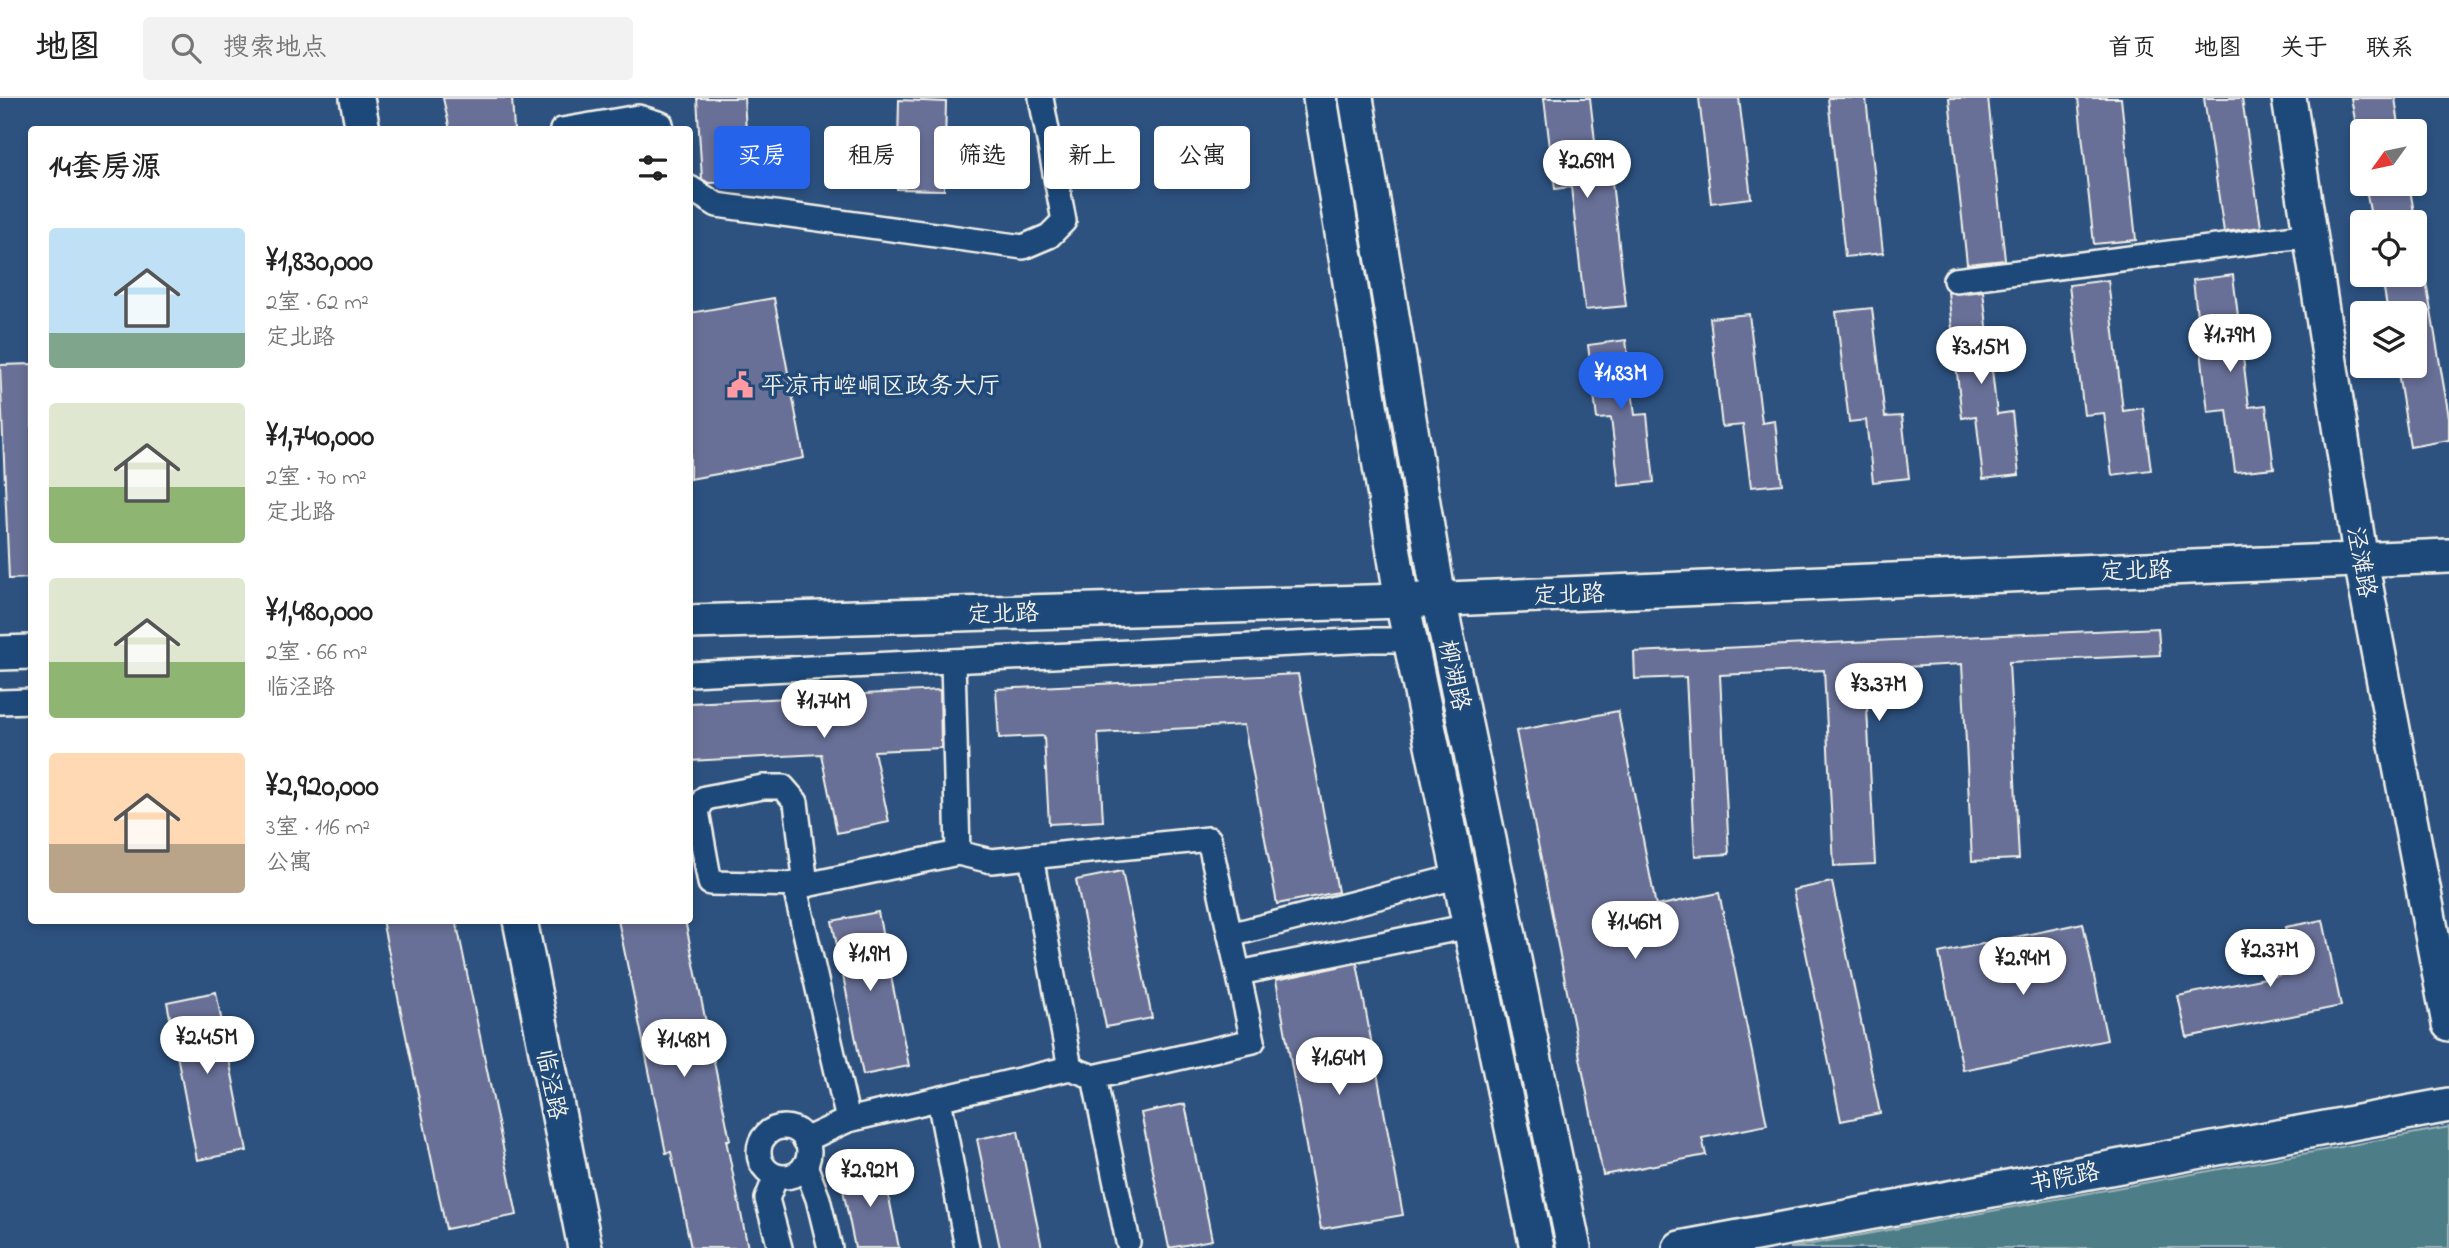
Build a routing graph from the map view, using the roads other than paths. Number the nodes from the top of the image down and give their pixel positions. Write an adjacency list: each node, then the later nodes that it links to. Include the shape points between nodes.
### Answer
1 (357, 98): 6 (street)
2 (1041, 98): 9 (street, via 1064,221 1049,236 1023,247 717,205)
3 (1320, 98): 15 (street, 柳湖路)
4 (1356, 98): 14 (street, 柳湖路)
5 (2289, 98): 10 (street, 泾滩路)
6 (362, 126)
7 (585, 126): 8 (street, via 638,117)
8 (661, 126)
9 (693, 190)
10 (2311, 235): 11 (street); 13 (street, 泾滩路)
11 (1955, 280)
12 (2449, 556): 13 (street, 定北路)
13 (2361, 561): 14 (street, 定北路); 32 (street, 泾滩路)
14 (1439, 599): 15 (street, 定北路); 47 (street, 柳湖路)
15 (1402, 601): 16 (street, 定北路); 17 (street, 柳湖路)
16 (693, 622)
17 (1411, 640): 20 (street); 26 (street, 柳湖路)
18 (28, 652): 19 (street)
19 (0, 653)
20 (953, 661): 21 (street); 24 (street)
21 (693, 674)
22 (28, 701): 23 (street)
23 (0, 702)
24 (958, 853): 25 (street, via 991,861); 27 (street)
25 (1031, 857): 30 (street, via 1209,839); 33 (street)
26 (1460, 876): 29 (street, 柳湖路); 30 (street)
27 (800, 885): 27 (street, via 710,883 696,811 705,798 783,787 796,802); 37 (street)
28 (521, 924): 42 (street, 临泾路)
29 (1470, 926): 31 (street); 46 (street, 柳湖路)
30 (1230, 934): 31 (street)
31 (1239, 973): 34 (street, via 1254,1041)
32 (2449, 1024)
33 (1070, 1068): 34 (street); 35 (street)
34 (1094, 1077): 41 (street)
35 (939, 1098): 37 (street); 45 (street)
36 (2449, 1105): 48 (street, 书院路)
37 (848, 1120): 38 (street)
38 (805, 1140): 39 (street); 40 (street, via 784,1128 762,1140 760,1157 768,1172)
39 (806, 1165): 40 (street, via 793,1176); 44 (street)
40 (776, 1176): 43 (street, via 767,1199)
41 (1128, 1242)
42 (584, 1248)
43 (780, 1248)
44 (830, 1248)
45 (967, 1248)
46 (1537, 1248)
47 (1574, 1248)
48 (1680, 1248)

